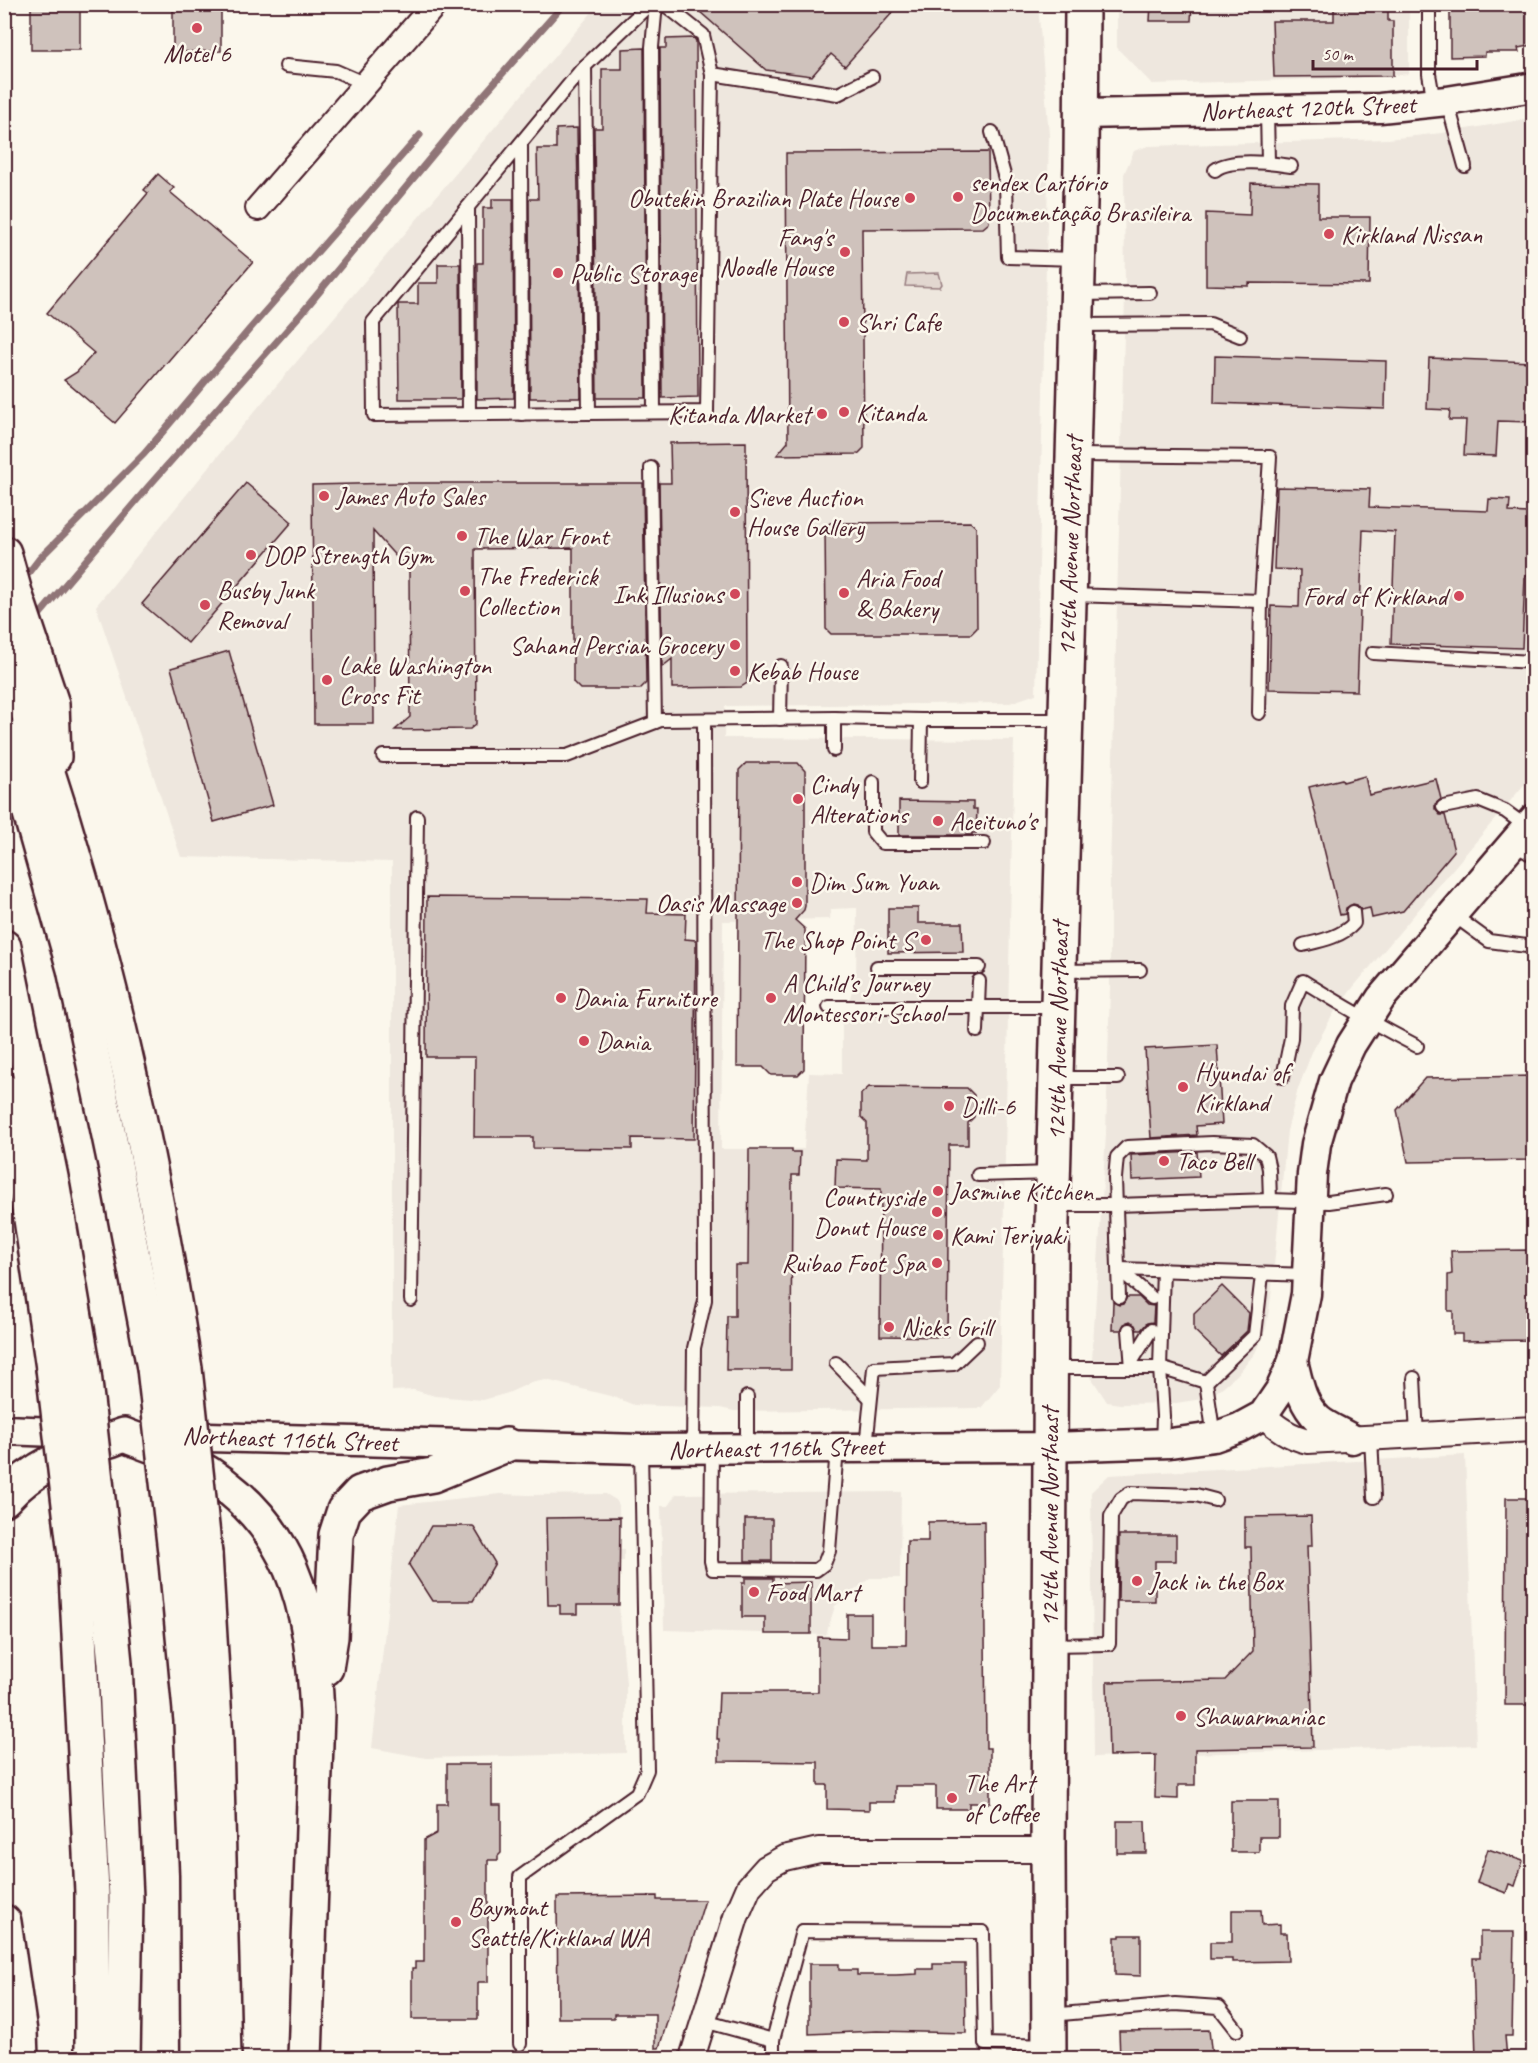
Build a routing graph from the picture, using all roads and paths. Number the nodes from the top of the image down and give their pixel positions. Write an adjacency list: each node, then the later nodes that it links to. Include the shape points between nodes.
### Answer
1 (435, 4): 11 (street)
2 (650, 4): 8 (lane)
3 (656, 4): 28 (lane, via 652,47)
4 (664, 4): 9 (lane, via 703,35)
5 (1082, 4): 15 (main road, 124th Avenue Northeast)
6 (1429, 4): 13 (lane, via 1429,74)
7 (286, 66): 11 (lane, via 336,71)
8 (585, 66): 17 (lane); 29 (lane)
9 (712, 74): 10 (lane, via 838,94); 28 (lane, via 707,412)
10 (872, 76)
11 (366, 84): 23 (street)
12 (1533, 87): 13 (street, Northeast 120th Street)
13 (1441, 102): 14 (street, Northeast 120th Street); 20 (lane)
14 (1267, 111): 15 (street, Northeast 120th Street); 18 (lane)
15 (1082, 114): 24 (main road, 124th Avenue Northeast)
16 (993, 132): 24 (lane, via 1006,182 1008,257)
17 (520, 143): 22 (lane); 31 (lane)
18 (1268, 162): 19 (lane); 21 (lane, via 1222,165)
19 (1291, 166)
20 (1465, 166)
21 (1215, 170)
22 (468, 207): 30 (lane); 30 (lane, via 373,322 374,415)
23 (258, 208)
24 (1078, 259): 26 (main road, 124th Avenue Northeast)
25 (1150, 293): 26 (lane)
26 (1077, 309): 27 (lane, via 1210,324); 32 (main road, 124th Avenue Northeast)
27 (1240, 336)
28 (654, 412): 29 (lane)
29 (589, 413): 31 (lane)
30 (469, 414): 31 (lane)
31 (522, 414)
32 (1072, 455): 35 (main road, 124th Avenue Northeast); 36 (lane, via 1269,458)
33 (651, 468): 47 (lane)
34 (4, 553): 48 (main road, via 16,596)
35 (1070, 595): 36 (lane); 46 (main road, 124th Avenue Northeast)
36 (1261, 601): 41 (lane)
37 (4, 647): 48 (main road)
38 (1373, 653): 39 (lane)
39 (1533, 662)
40 (781, 666): 42 (lane)
41 (1259, 713)
42 (780, 718): 43 (lane); 44 (lane)
43 (834, 718): 45 (lane); 49 (lane)
44 (704, 720): 47 (lane); 115 (lane, via 705,1300 694,1348)
45 (921, 720): 46 (lane); 52 (lane)
46 (1065, 720): 65 (main road, 124th Avenue Northeast)
47 (655, 722): 50 (lane, via 567,756)
48 (24, 727): 94 (main road, via 26,799 74,969 114,1157); 94 (main road, via 55,793 102,957 167,1251)
49 (834, 750)
50 (383, 756)
51 (873, 782): 56 (lane, via 873,832 882,843)
52 (920, 782)
53 (1443, 807): 55 (lane, via 1478,800 1505,811)
54 (417, 817): 88 (lane)
55 (1527, 837): 58 (street)
56 (984, 843)
57 (1353, 912): 59 (lane, via 1354,923 1348,929)
58 (1452, 915): 61 (lane, via 1489,941); 70 (street)
59 (1303, 945)
60 (4, 947): 93 (main road, via 53,1187)
61 (1533, 947)
62 (877, 967): 63 (lane)
63 (980, 967)
64 (1140, 970): 65 (lane)
65 (1059, 971): 69 (main road, 124th Avenue Northeast)
66 (979, 981): 68 (lane)
67 (828, 1007): 68 (lane)
68 (978, 1007): 69 (lane); 71 (lane)
69 (1058, 1007): 74 (main road, 124th Avenue Northeast)
70 (1367, 1019): 72 (lane); 73 (lane, via 1303,981 1292,1006 1291,1038); 81 (street, via 1334,1081 1317,1144)
71 (977, 1031)
72 (1417, 1046)
73 (1283, 1077)
74 (1056, 1078): 75 (lane); 77 (main road, 124th Avenue Northeast)
75 (1118, 1078)
76 (4, 1091): 93 (main road)
77 (1054, 1173): 78 (lane); 82 (main road, 124th Avenue Northeast)
78 (978, 1175)
79 (1386, 1194): 81 (lane, via 1339,1202)
80 (1270, 1200): 81 (lane); 83 (lane); 83 (lane, via 1266,1156 1253,1145 1212,1143 1127,1147 1117,1157)
81 (1311, 1200): 87 (street)
82 (1052, 1205): 83 (lane); 95 (main road, 124th Avenue Northeast)
83 (1116, 1205): 84 (lane)
84 (1119, 1269): 84 (lane, via 1135,1297); 85 (lane)
85 (1163, 1269): 86 (lane); 96 (lane)
86 (1262, 1275): 87 (lane); 98 (lane, via 1255,1335)
87 (1308, 1275): 90 (street)
88 (411, 1300)
89 (977, 1342): 100 (lane, via 954,1364 873,1368)
90 (1293, 1361): 101 (street); 107 (street, via 1300,1393 1319,1420)
91 (836, 1363): 100 (lane)
92 (1132, 1364): 92 (lane, via 1135,1330); 95 (lane); 96 (lane)
93 (68, 1366): 120 (main road, bridge)
94 (170, 1368): 119 (main road, bridge)
95 (1050, 1368): 111 (main road, 124th Avenue Northeast)
96 (1160, 1368): 98 (lane); 108 (lane)
97 (1414, 1378): 105 (lane)
98 (1206, 1382): 106 (lane)
99 (747, 1397): 112 (lane)
100 (870, 1398): 110 (lane)
101 (1263, 1414): 106 (street, Northeast 116th Street); 107 (street, via 1277,1428 1308,1441)
102 (1533, 1429): 105 (street)
103 (4, 1430): 104 (street, Northeast 116th Street)
104 (124, 1435): 109 (street, Northeast 116th Street); 117 (main road, via 49,1463 19,1483); 122 (main road, via 190,1462 225,1484 265,1524 285,1556 302,1597 315,1664)
105 (1417, 1436): 107 (street)
106 (1214, 1437): 108 (street, Northeast 116th Street)
107 (1361, 1438): 116 (lane)
108 (1162, 1444): 111 (street, Northeast 116th Street)
109 (506, 1445): 114 (street, Northeast 116th Street); 122 (main road, via 433,1475 388,1483 360,1493 344,1510 336,1535 332,1637)
110 (866, 1447): 111 (street, Northeast 116th Street); 113 (street, Northeast 116th Street)
111 (1049, 1447): 121 (main road, 124th Avenue Northeast)
112 (747, 1448): 113 (street, Northeast 116th Street); 115 (street, Northeast 116th Street)
113 (837, 1448): 115 (lane, via 829,1551 824,1564 816,1570 714,1569)
114 (641, 1449): 115 (street, Northeast 116th Street); 129 (lane, via 647,1770 637,1793 520,1877)
115 (703, 1449)
116 (1374, 1497)
117 (4, 1499)
118 (1215, 1500): 121 (lane, via 1196,1495 1130,1493 1120,1499 1111,1516 1108,1644)
119 (190, 1553): 133 (main road); 134 (main road, via 216,1739)
120 (89, 1554): 131 (main road); 132 (main road, via 115,1663 126,1898)
121 (1048, 1645): 123 (main road, 124th Avenue Northeast)
122 (317, 1713): 135 (main road)
123 (1048, 1850): 125 (street, via 819,1850 784,1858 766,1868 749,1887); 128 (main road, 124th Avenue Northeast)
124 (4, 1922): 130 (main road)
125 (704, 2021): 127 (lane); 136 (street)
126 (1237, 2030): 128 (lane, via 1219,2007 1175,2004)
127 (773, 2040): 128 (lane, via 802,1930 983,1932 985,2044); 137 (lane)
128 (1049, 2040)
129 (520, 2044)
130 (21, 2058)
131 (92, 2058)
132 (123, 2058)
133 (198, 2058)
134 (224, 2058)
135 (305, 2058)
136 (692, 2058)
137 (773, 2058)

